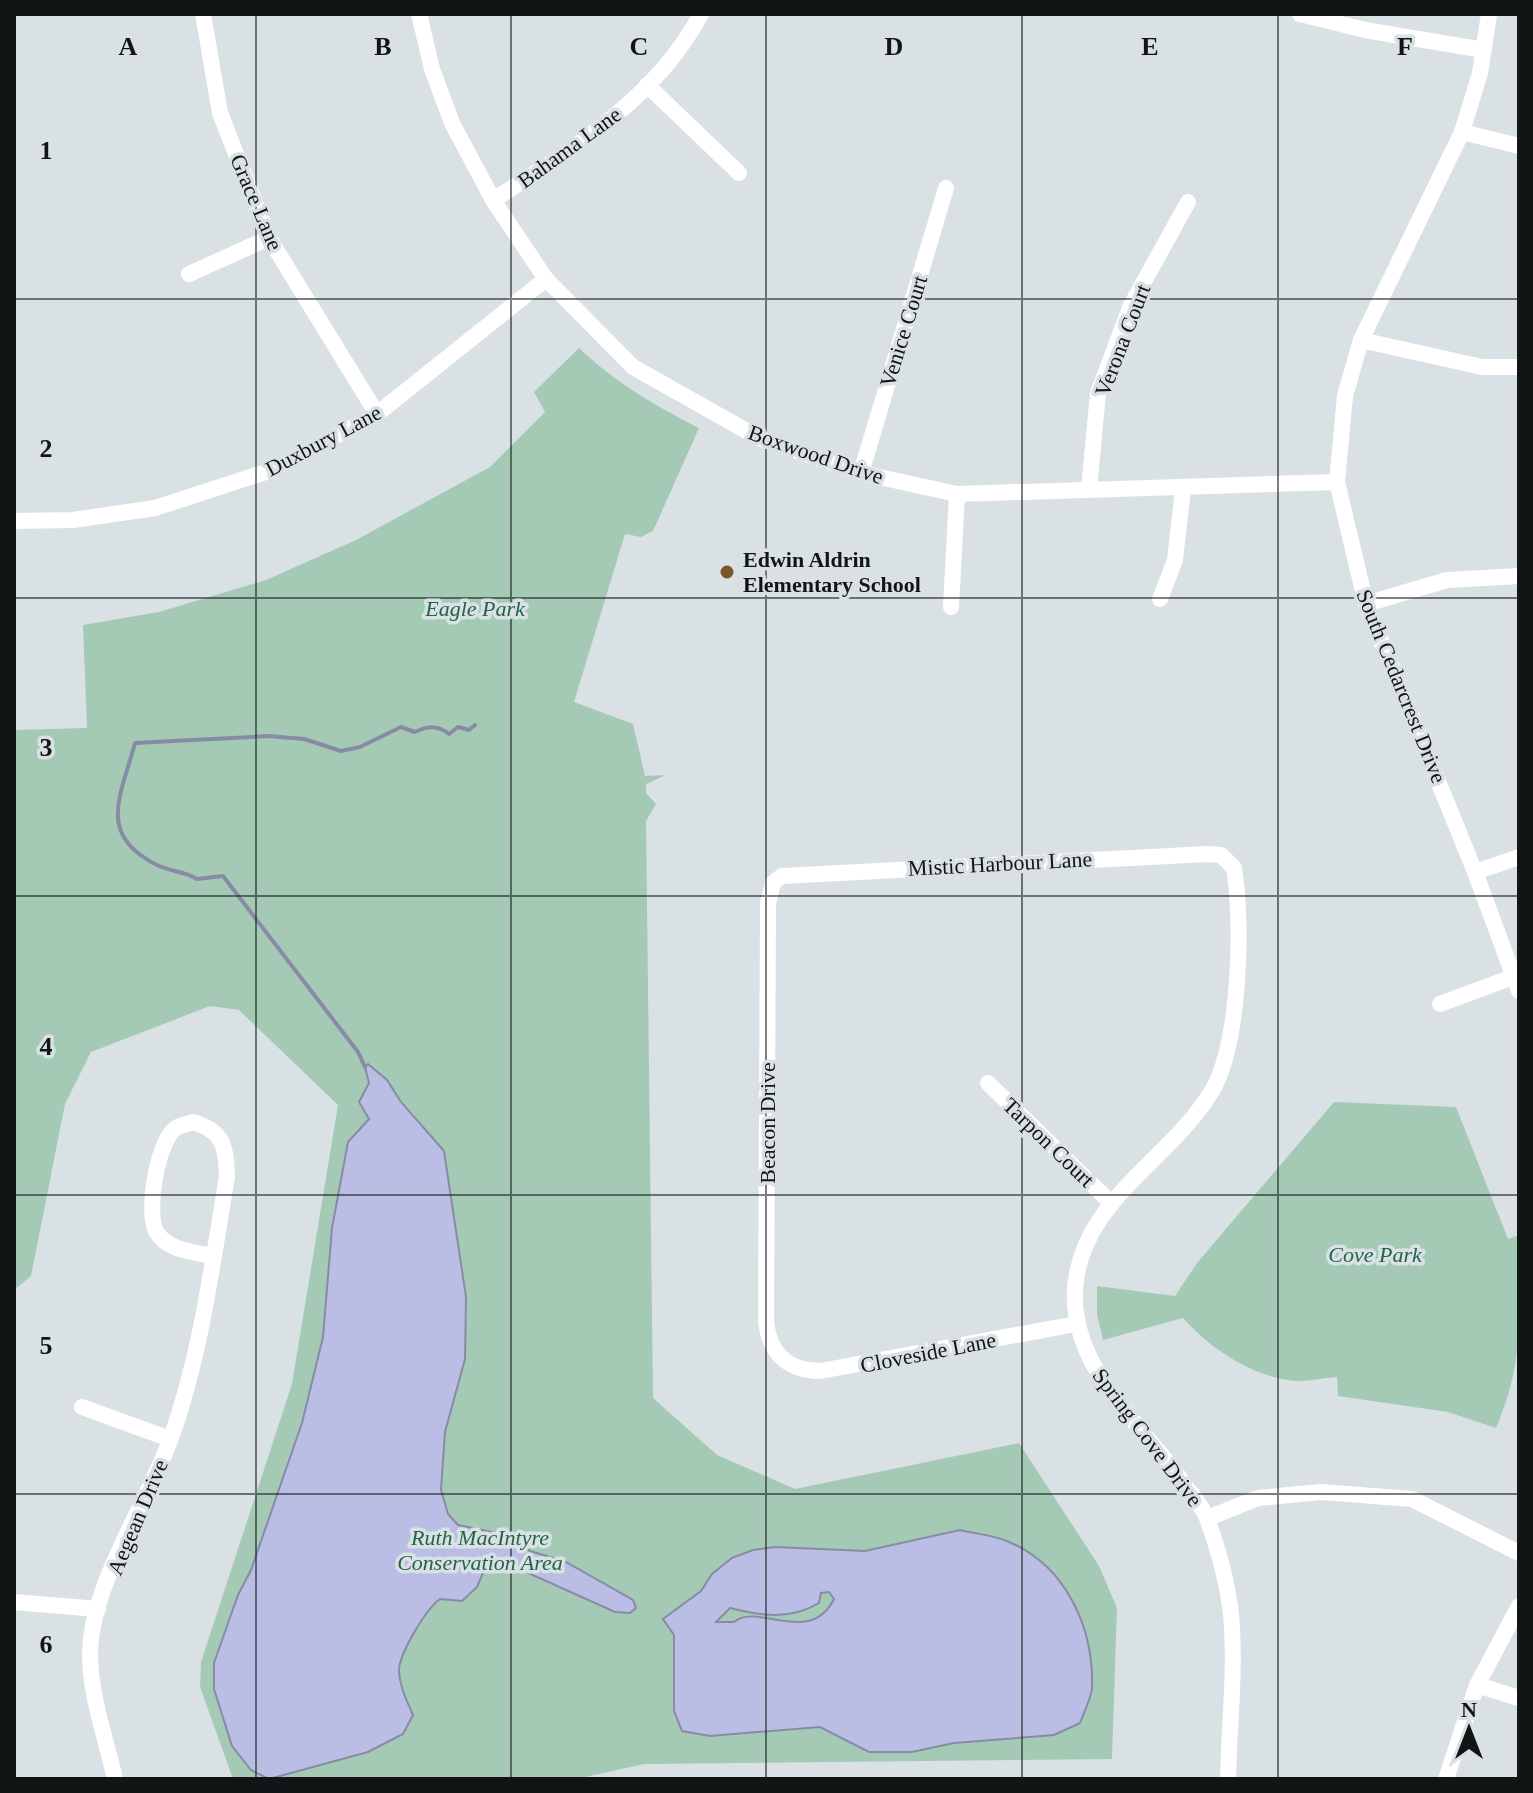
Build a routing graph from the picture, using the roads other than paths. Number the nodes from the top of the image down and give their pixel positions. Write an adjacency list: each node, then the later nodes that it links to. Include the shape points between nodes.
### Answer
1 (203, 14): 14 (street, Grace Lane, via 220,113)
2 (419, 14): 12 (street, Boxwood Drive, via 446,110)
3 (701, 14): 7 (street, Bahama Lane)
4 (1300, 14): 6 (street)
5 (1489, 14): 6 (street, South Cedarcrest Drive)
6 (1484, 50): 8 (street, South Cedarcrest Drive)
7 (647, 85): 10 (street); 12 (street, Bahama Lane, via 589,138)
8 (1462, 132): 9 (street); 17 (street, South Cedarcrest Drive)
9 (1519, 146)
10 (739, 173)
11 (946, 188): 20 (street, Venice Court)
12 (493, 200): 16 (street, Boxwood Drive)
13 (1188, 202): 22 (street, Verona Court, via 1131,305 1098,393)
14 (269, 238): 15 (street); 19 (street, Grace Lane)
15 (189, 274)
16 (546, 279): 19 (street, Duxbury Lane); 20 (street, Boxwood Drive, via 633,367 759,438)
17 (1361, 340): 18 (street, via 1482,367); 21 (street, South Cedarcrest Drive, via 1345,396)
18 (1519, 367)
19 (377, 414): 25 (street, Duxbury Lane, via 272,470 155,508 73,520)
20 (861, 473): 24 (street, Boxwood Drive)
21 (1337, 482): 23 (street, Boxwood Drive); 28 (street, South Cedarcrest Drive)
22 (1089, 489): 23 (street, Boxwood Drive); 24 (street, Boxwood Drive)
23 (1183, 489): 27 (street, via 1175,560)
24 (957, 494): 29 (street)
25 (14, 521)
26 (1519, 576): 28 (street, via 1447,580)
27 (1160, 599)
28 (1366, 604): 32 (street, South Cedarcrest Drive)
29 (951, 607)
30 (1519, 857): 32 (street)
31 (1229, 860): 33 (street, Mistic Harbour Lane, via 1207,854 791,873); 37 (street, Spring Cove Drive, via 1236,880 1236,1006 1224,1065 1189,1121)
32 (1475, 872): 34 (street, South Cedarcrest Drive)
33 (773, 883): 40 (street, Beacon Drive, via 768,903 766,1321 769,1342)
34 (1516, 984): 35 (street)
35 (1440, 1004)
36 (988, 1083): 37 (street, Tarpon Court)
37 (1110, 1202): 39 (street, Spring Cove Drive, via 1078,1267)
38 (213, 1256): 38 (street, Aegean Drive, via 227,1177 226,1150 220,1135 193,1122 175,1129 164,1142 151,1214 156,1232 169,1245); 42 (street, Aegean Drive, via 198,1347)
39 (1076, 1324): 40 (street, Cloveside Lane, via 820,1371); 43 (street, Spring Cove Drive, via 1096,1373)
40 (781, 1359)
41 (82, 1407): 42 (street)
42 (170, 1439): 47 (street, Aegean Drive)
43 (1208, 1518): 44 (street, via 1258,1498 1321,1492 1412,1499); 51 (street, Spring Cove Drive, via 1231,1615)
44 (1519, 1553)
45 (14, 1602): 47 (street)
46 (1519, 1606): 48 (street)
47 (98, 1609): 50 (street, Aegean Drive, via 90,1653)
48 (1477, 1685): 49 (street); 52 (street)
49 (1519, 1698)
50 (115, 1779)
51 (1228, 1779)
52 (1446, 1779)

